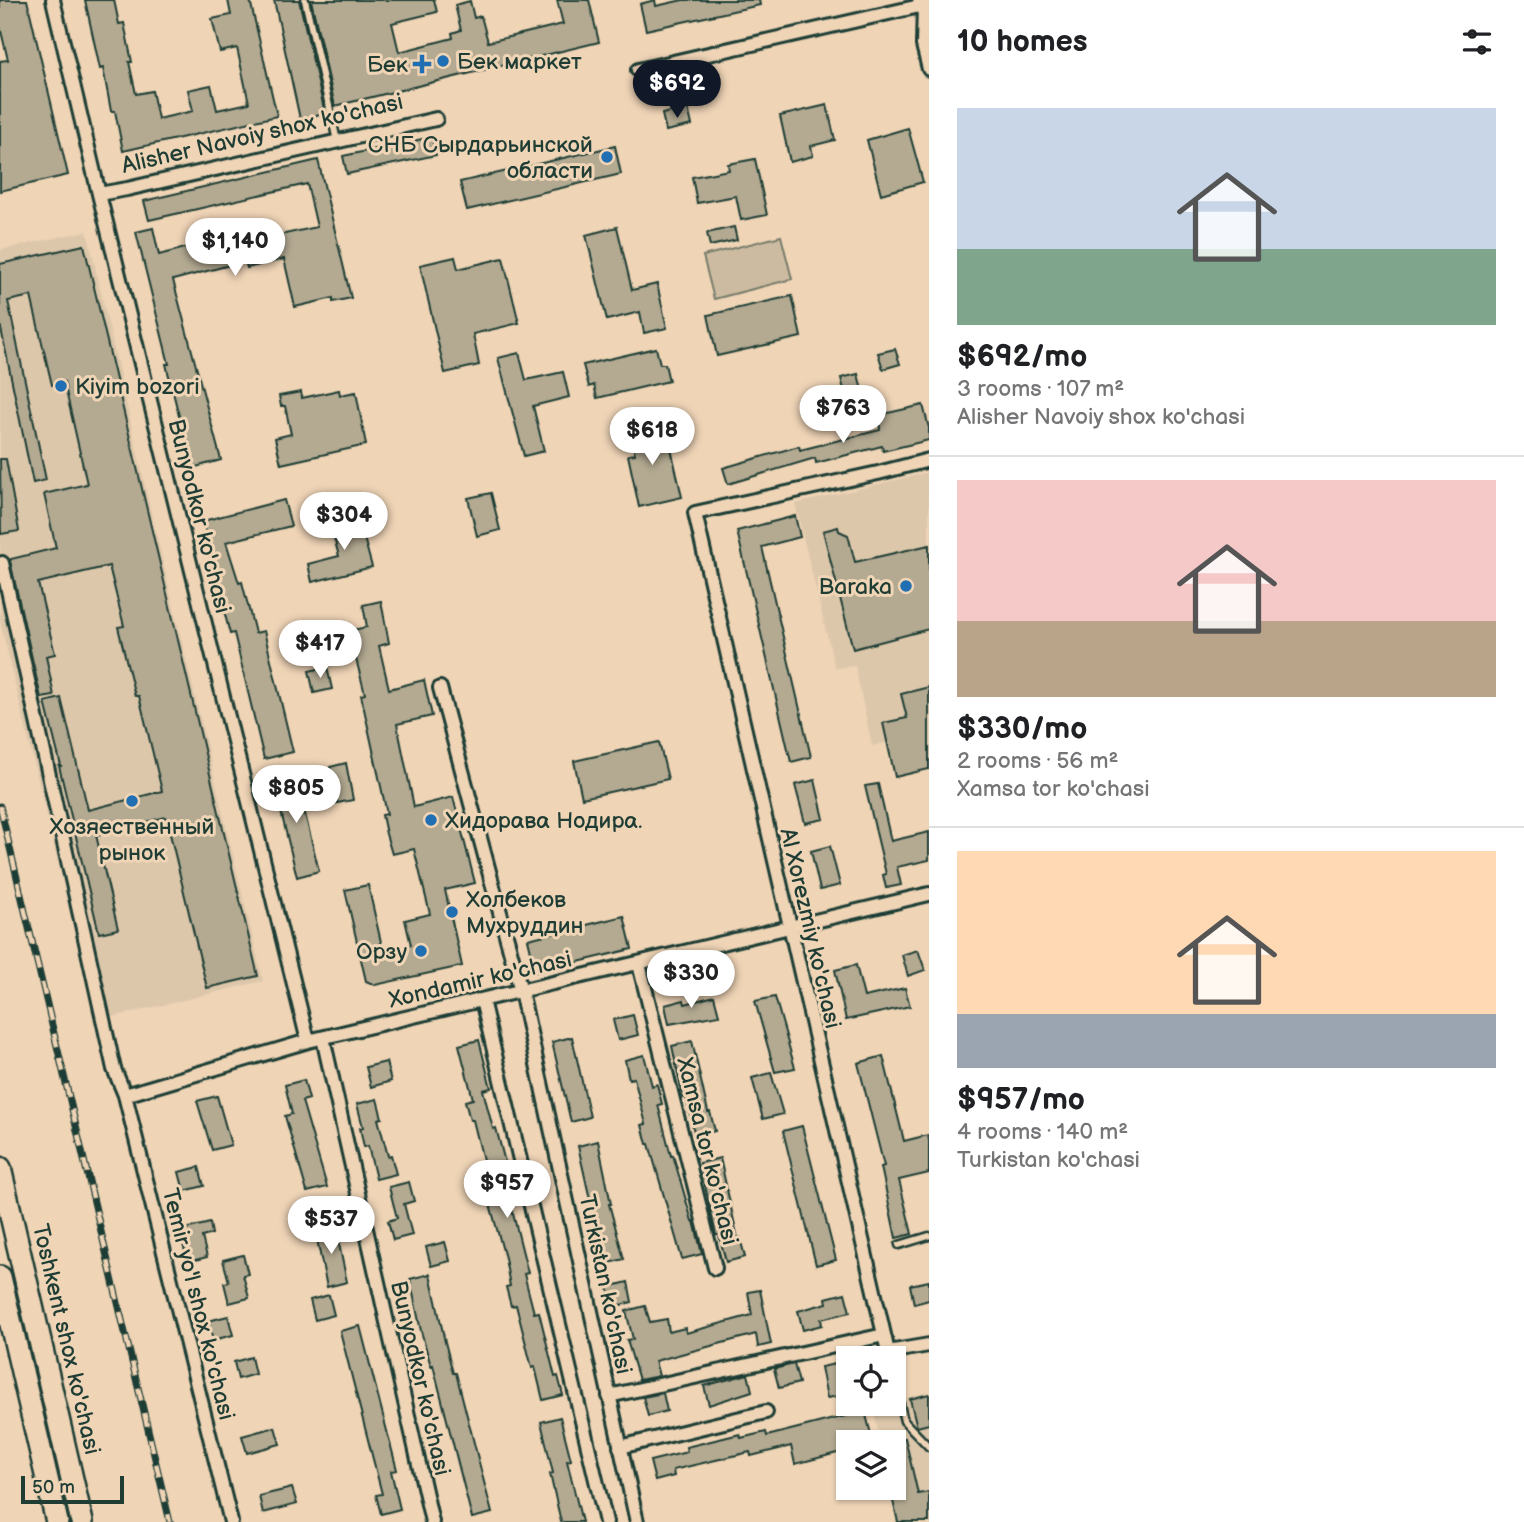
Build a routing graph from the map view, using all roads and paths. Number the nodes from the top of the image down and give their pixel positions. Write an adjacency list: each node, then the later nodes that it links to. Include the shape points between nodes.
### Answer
1 (53, 0): 8 (street, Bunyodkor ko'chasi)
2 (306, 0): 7 (lane)
3 (926, 6): 4 (street, via 923,46); 5 (street)
4 (929, 69)
5 (638, 70)
6 (436, 119): 7 (street, Alisher Navoiy shox ko'chasi)
7 (337, 141): 8 (street, Alisher Navoiy shox ko'chasi)
8 (99, 194): 18 (street, Bunyodkor ko'chasi)
9 (929, 460): 13 (street, Al Xorezmiy ko'chasi, via 695,513)
10 (2, 563): 19 (street, Temir yo'l shox ko'chasi, via 114,1069)
11 (440, 688): 15 (street, Turkistan ko'chasi)
12 (929, 894): 13 (street, Xondamir ko'chasi)
13 (789, 927): 14 (street, Xondamir ko'chasi); 25 (street, Al Xorezmiy ko'chasi)
14 (639, 964): 15 (street, Xondamir ko'chasi); 23 (street, Xamsa tor ko'chasi)
15 (521, 991): 16 (street, Xondamir ko'chasi); 29 (street, Turkistan ko'chasi)
16 (482, 1000): 17 (street, Xondamir ko'chasi); 38 (street)
17 (323, 1038): 18 (street, Xondamir ko'chasi); 37 (street, Bunyodkor ko'chasi)
18 (309, 1041): 19 (street, Xondamir ko'chasi)
19 (125, 1096): 36 (street, Temir yo'l shox ko'chasi)
20 (0, 1168): 35 (highway, Toshkent shox ko'chasi)
21 (929, 1236): 22 (lane)
22 (899, 1245)
23 (715, 1268)
24 (0, 1277): 34 (highway)
25 (884, 1335): 27 (street, Al Xorezmiy ko'chasi); 29 (street)
26 (929, 1345): 28 (street)
27 (886, 1346)
28 (906, 1351)
29 (608, 1396): 32 (street, Turkistan ko'chasi)
30 (766, 1412): 32 (street)
31 (903, 1416): 33 (lane)
32 (620, 1447): 39 (street, Turkistan ko'chasi)
33 (929, 1447)
34 (57, 1522)
35 (82, 1522)
36 (231, 1522)
37 (432, 1522)
38 (606, 1522)
39 (637, 1522)

